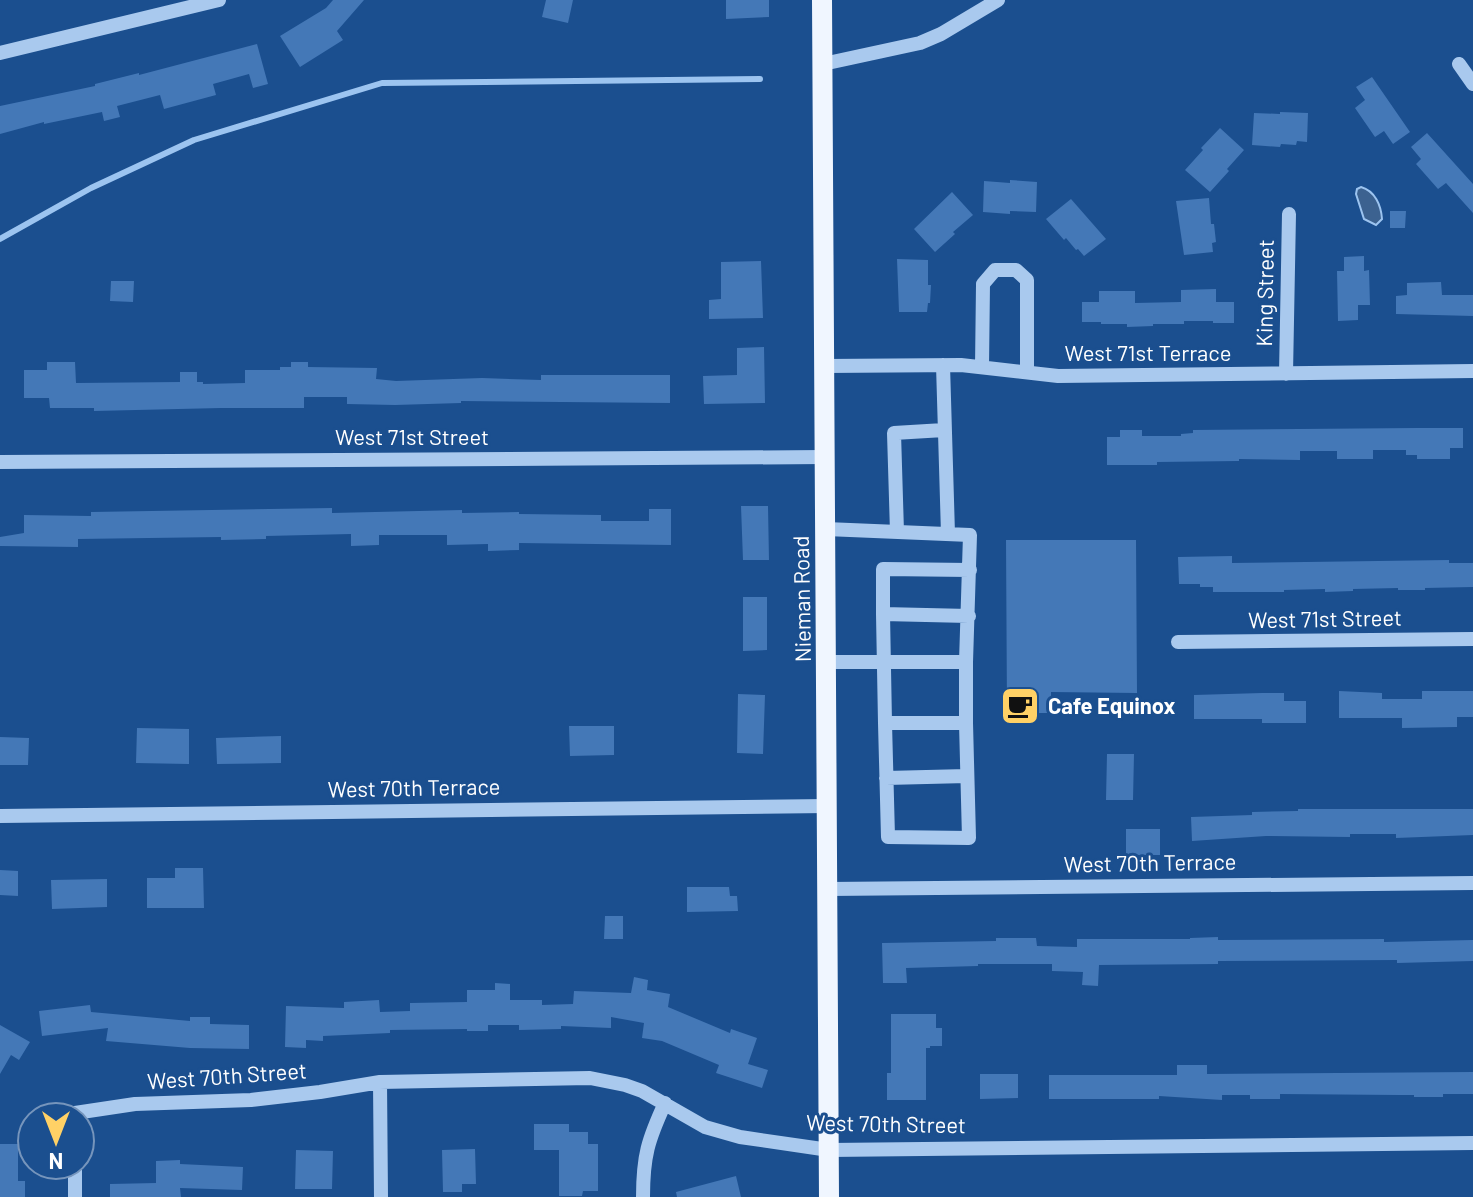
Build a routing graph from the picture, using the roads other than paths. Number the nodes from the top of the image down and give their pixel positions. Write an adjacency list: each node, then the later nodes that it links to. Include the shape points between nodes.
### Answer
1 (219, 0): 4 (street)
2 (822, 0): 5 (main road, Nieman Road)
3 (998, 0): 5 (street, via 920,43)
4 (0, 53)
5 (823, 64): 10 (main road, Nieman Road)
6 (1459, 64): 7 (street)
7 (1473, 84)
8 (1289, 214): 14 (street, King Street)
9 (943, 365): 10 (street, West 71st Terrace); 11 (street, West 71st Terrace); 15 (street)
10 (825, 366): 16 (main road, Nieman Road)
11 (982, 367): 13 (street, West 71st Terrace); 13 (street, via 983,284 995,270 1016,270 1027,280)
12 (1473, 371): 14 (street, West 71st Terrace)
13 (1027, 372): 14 (street, West 71st Terrace)
14 (1286, 374)
15 (944, 430): 19 (street, via 894,433); 20 (street)
16 (825, 457): 17 (street, West 71st Street); 18 (main road, Nieman Road)
17 (0, 462)
18 (826, 529): 19 (street); 26 (main road, Nieman Road)
19 (897, 532): 20 (street)
20 (948, 534): 21 (street, via 970,535)
21 (970, 570): 22 (street, via 883,569); 23 (street)
22 (883, 614): 23 (street); 27 (street)
23 (969, 616): 28 (street)
24 (1473, 639): 25 (street, West 71st Street)
25 (1178, 642)
26 (827, 662): 27 (street); 33 (main road, Nieman Road)
27 (884, 662): 28 (street); 29 (street)
28 (966, 662): 30 (street)
29 (885, 723): 30 (street); 32 (street)
30 (966, 723): 31 (street)
31 (967, 776): 32 (street); 32 (street, via 969,838 888,837)
32 (886, 778)
33 (828, 806): 34 (street, West 70th Terrace); 36 (main road, Nieman Road)
34 (0, 816)
35 (1473, 883): 36 (street, West 70th Terrace)
36 (828, 889): 41 (main road, Nieman Road)
37 (380, 1082): 38 (street, West 70th Street, via 590,1078 625,1085); 39 (street, West 70th Street, via 251,1100 135,1104); 42 (street)
38 (665, 1103): 41 (street, West 70th Street, via 705,1127); 43 (street, via 646,1152)
39 (96, 1111)
40 (1473, 1143): 41 (street, West 70th Street)
41 (829, 1150): 44 (main road, Nieman Road)
42 (381, 1197)
43 (643, 1197)
44 (829, 1197)

